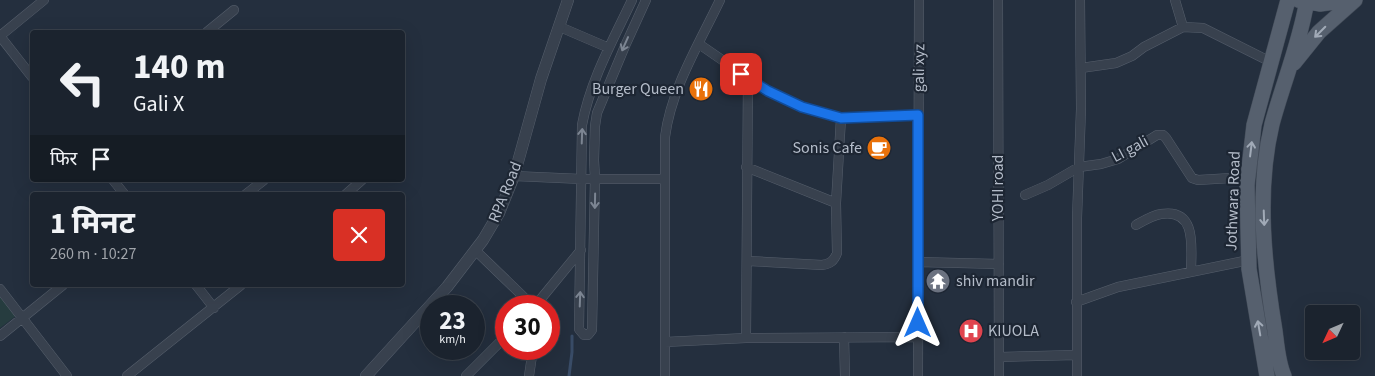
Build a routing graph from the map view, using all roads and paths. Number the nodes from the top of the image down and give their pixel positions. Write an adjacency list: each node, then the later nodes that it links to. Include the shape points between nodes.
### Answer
1 (44, 0): 19 (street)
2 (568, 0): 16 (street, RPA Road)
3 (632, 0): 21 (street)
4 (646, 0): 28 (street, one-way to 28)
5 (720, 0): 20 (street)
6 (920, 0): 29 (street, gali xyz)
7 (998, 0): 53 (street, YOHI road)
8 (1080, 0): 23 (street)
9 (1184, 0): 14 (street)
10 (1288, 0): 22 (main road, Jothwara Road)
11 (1348, 0): 13 (main road, via 1320,4)
12 (1356, 0): 24 (main road, one-way to 24, via 1319,32)
13 (1303, 1): 24 (main road, Jothwara Road)
14 (1176, 3): 17 (street)
15 (234, 10): 18 (street)
16 (560, 27): 21 (street); 33 (street, RPA Road, via 541,79)
17 (1183, 27): 22 (street, via 1203,28); 23 (street, via 1116,63)
18 (209, 30)
19 (0, 36): 25 (street)
20 (699, 44): 26 (street); 37 (street, via 667,119)
21 (610, 48): 27 (street)
22 (1271, 62): 34 (main road, Jothwara Road, one-way to 22, via 1254,125)
23 (1081, 68): 31 (street)
24 (1290, 68): 84 (main road, Jothwara Road, one-way to 84, via 1272,125 1264,203 1271,306)
25 (30, 74)
26 (748, 78): 30 (street, via 802,107); 32 (street)
27 (591, 94): 28 (street); 36 (street, one-way to 27, via 582,125)
28 (603, 98): 35 (street, via 595,126)
29 (918, 115): 30 (street); 52 (street, gali xyz)
30 (841, 118): 45 (street)
31 (1079, 166): 34 (street, LI gali, via 1118,159 1163,134 1192,178); 44 (street); 61 (street)
32 (746, 167): 45 (street); 51 (street)
33 (514, 176): 36 (street); 48 (street, RPA Road, via 499,213)
34 (1248, 177): 50 (main road, Jothwara Road)
35 (595, 178): 36 (street); 37 (street); 47 (street, one-way to 47)
36 (582, 179): 49 (street)
37 (664, 179): 68 (street)
38 (115, 182): 41 (street)
39 (261, 182): 42 (street)
40 (360, 182): 43 (street)
41 (123, 192)
42 (249, 192)
43 (348, 192)
44 (1026, 195)
45 (836, 203): 51 (street, via 835,260 822,265)
46 (1136, 225): 54 (street, via 1160,214 1182,217 1191,234)
47 (594, 238): 49 (street); 49 (street, one-way to 49, via 592,330 588,335 579,329)
48 (475, 250): 59 (street); 75 (street, RPA Road, via 447,287)
49 (581, 250): 60 (street)
50 (1249, 260): 54 (street); 83 (main road, Jothwara Road, one-way to 50)
51 (748, 261): 66 (street)
52 (918, 262): 53 (street); 65 (street, gali xyz)
53 (999, 264): 71 (street, YOHI road)
54 (1191, 272): 61 (street, via 1118,287)
55 (61, 287): 63 (street)
56 (198, 287): 62 (street)
57 (238, 287): 62 (street)
58 (0, 288): 63 (street)
59 (522, 295)
60 (543, 295)
61 (1076, 302): 70 (street)
62 (214, 308): 74 (street)
63 (22, 318): 64 (street); 73 (street)
64 (0, 336)
65 (918, 337): 67 (street); 80 (street, gali xyz)
66 (746, 338): 67 (street); 68 (street)
67 (844, 338): 79 (street)
68 (665, 342): 78 (street)
69 (495, 347): 76 (street)
70 (1076, 355): 71 (street); 82 (street)
71 (1000, 357): 81 (street, YOHI road)
72 (531, 360): 77 (street)
73 (68, 376)
74 (128, 376)
75 (366, 376)
76 (466, 376)
77 (529, 376)
78 (665, 376)
79 (845, 376)
80 (918, 376)
81 (1000, 376)
82 (1077, 376)
83 (1268, 376)
84 (1284, 376)

